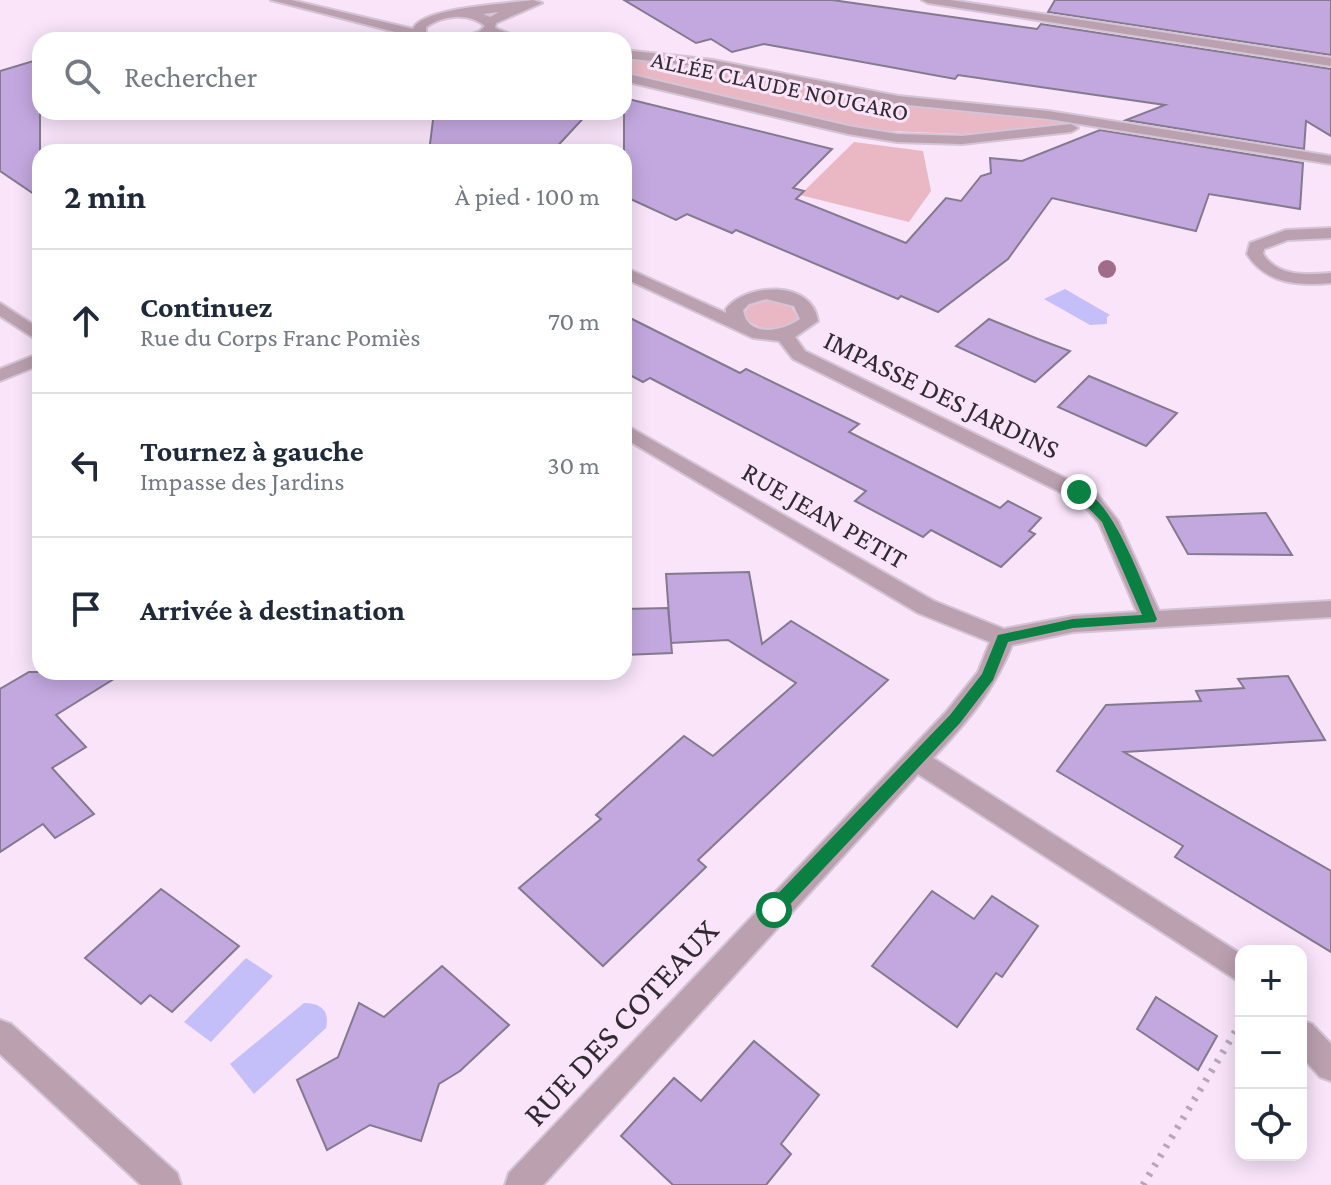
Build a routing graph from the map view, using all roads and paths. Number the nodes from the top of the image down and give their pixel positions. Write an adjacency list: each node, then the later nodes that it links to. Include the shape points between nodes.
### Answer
1 (277, 0): 8 (street)
2 (327, 0): 6 (street, via 392,18)
3 (928, 0): 13 (street)
4 (541, 2): 5 (street); 7 (street, via 509,11)
5 (462, 14): 6 (street); 7 (street, via 482,17)
6 (435, 17): 9 (street, via 420,25)
7 (489, 26): 10 (street); 11 (street)
8 (411, 32)
9 (421, 32)
10 (477, 32)
11 (502, 32)
12 (632, 55): 15 (street, ALLÉE CLAUDE NOUGARO, via 713,64 898,100 1048,115)
13 (1331, 62)
14 (632, 79): 15 (street, ALLÉE CLAUDE NOUGARO, via 897,138 962,140)
15 (1118, 128): 16 (street, ALLÉE CLAUDE NOUGARO)
16 (1331, 160)
17 (1331, 233): 19 (street, via 1286,235 1255,250 1262,266 1278,275)
18 (632, 276): 21 (street, IMPASSE DES JARDINS)
19 (1331, 278)
20 (0, 308): 22 (street)
21 (736, 324): 23 (street, IMPASSE DES JARDINS, via 761,335); 23 (street, IMPASSE DES JARDINS, via 733,308 740,301 780,295 804,305 809,313 803,328)
22 (32, 331)
23 (784, 335): 28 (street, IMPASSE DES JARDINS, via 799,355 1089,498 1108,521)
24 (32, 362): 25 (street)
25 (0, 376)
26 (632, 435): 29 (street, RUE JEAN PETIT, via 926,607)
27 (1331, 609): 28 (street)
28 (1151, 619): 29 (street, via 1073,624)
29 (1003, 638): 30 (street, RUE DES COTEAUX, via 988,676)
30 (918, 761): 31 (street); 37 (street, RUE DES COTEAUX)
31 (1235, 966)
32 (1235, 1032): 38 (path)
33 (0, 1034): 36 (street)
34 (1307, 1040): 35 (street)
35 (1331, 1066)
36 (165, 1185)
37 (521, 1185)
38 (1143, 1185)

